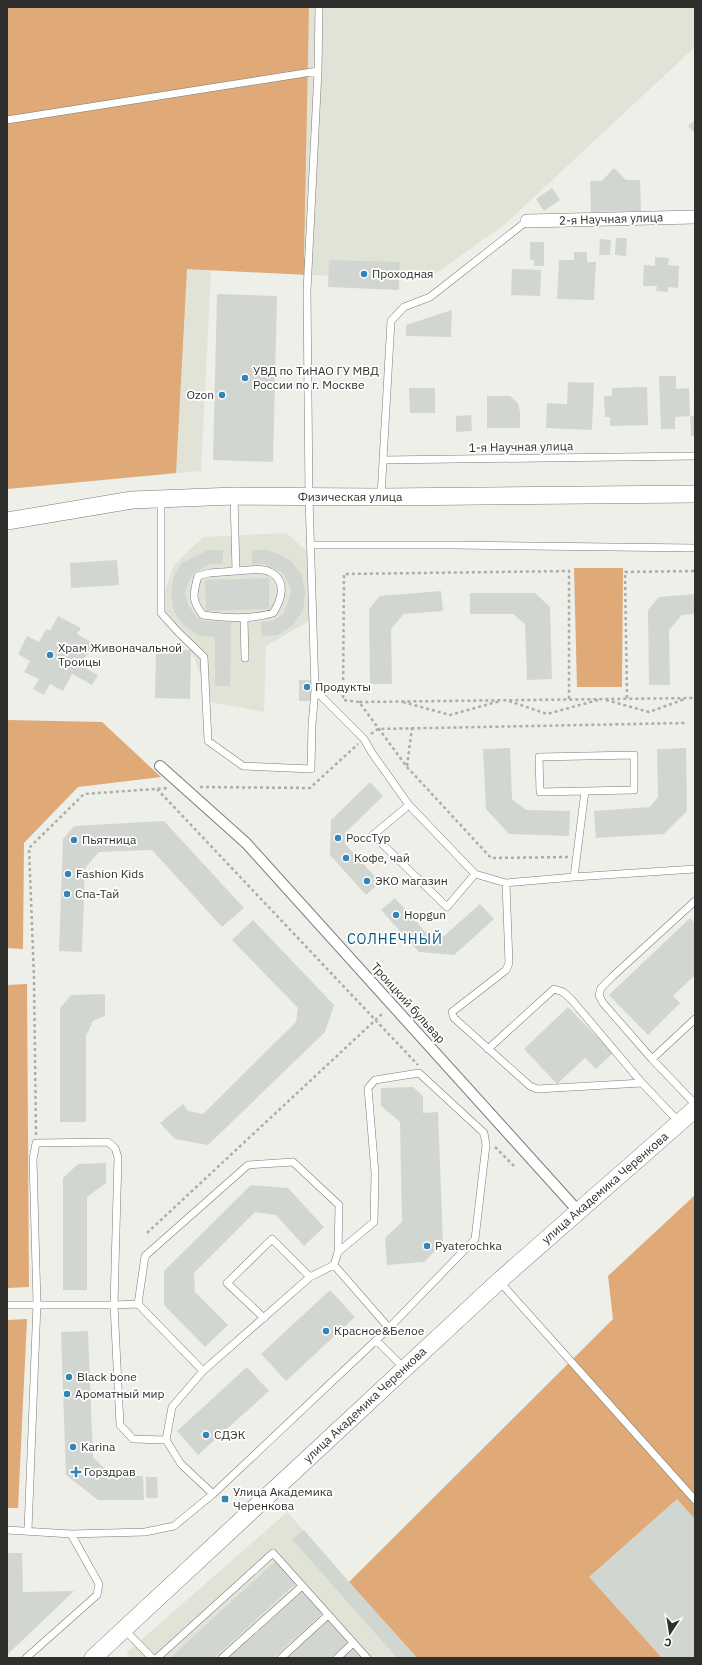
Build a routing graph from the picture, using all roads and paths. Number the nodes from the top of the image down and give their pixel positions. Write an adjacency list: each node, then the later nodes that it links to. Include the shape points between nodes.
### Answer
1 (319, 7): 2 (lane)
2 (318, 71): 3 (lane); 10 (lane, via 307,291)
3 (7, 120)
4 (694, 216): 5 (street, 2-я Научная улица)
5 (527, 221): 7 (lane, via 430,297 404,307 391,321)
6 (695, 456): 7 (lane, 1-я Научная улица)
7 (383, 460): 11 (lane)
8 (695, 494): 11 (street, Физическая улица)
9 (234, 496): 10 (street, Физическая улица); 12 (street, Физическая улица); 16 (lane)
10 (309, 497): 11 (street, Физическая улица); 14 (lane)
11 (382, 497)
12 (161, 499): 13 (street, Физическая улица, via 132,500); 20 (lane, via 161,613 204,657 208,741 243,766 311,769)
13 (7, 521)
14 (312, 545): 15 (lane); 20 (lane)
15 (695, 548)
16 (236, 571): 18 (lane, via 270,571 278,579 282,590 280,602 273,613); 18 (lane, via 198,576 193,594 195,605 203,616)
17 (695, 571): 21 (path, via 625,572)
18 (244, 618): 19 (lane)
19 (245, 658)
20 (315, 690): 32 (lane)
21 (627, 698): 22 (path); 25 (path)
22 (687, 698): 23 (path); 25 (path, via 649,712)
23 (695, 698)
24 (570, 699): 25 (path); 26 (path); 27 (path, via 569,571 344,574 343,700)
25 (602, 699): 26 (path, via 548,714)
26 (506, 700): 28 (path); 28 (path, via 450,715)
27 (359, 702): 28 (path); 31 (path)
28 (400, 702)
29 (685, 723): 30 (path)
30 (412, 728): 31 (path); 34 (path)
31 (378, 729): 32 (path); 34 (path)
32 (364, 739): 35 (path, via 310,788); 38 (lane)
33 (160, 766): 35 (street, Троицкий бульвар)
34 (407, 767): 39 (path, via 491,858)
35 (183, 787): 36 (path); 45 (street, Троицкий бульвар, via 246,843)
36 (157, 789): 47 (path); 56 (path, via 84,794 29,848)
37 (585, 791): 37 (lane, via 540,792 539,757 634,755 634,790); 39 (lane)
38 (410, 805): 41 (lane); 41 (lane, via 373,835 448,907)
39 (577, 857): 42 (lane)
40 (695, 869): 42 (lane)
41 (475, 874): 43 (lane)
42 (574, 877): 43 (lane)
43 (506, 883): 48 (lane, via 510,963 506,970 452,1012 454,1018)
44 (695, 901): 49 (lane, via 613,976 599,995 603,1003)
45 (392, 1005): 47 (path); 58 (street, Троицкий бульвар)
46 (695, 1019): 49 (lane)
47 (376, 1020): 50 (path); 59 (path)
48 (488, 1049): 51 (lane, via 530,1086 537,1089); 51 (lane, via 554,990 563,992 571,999)
49 (652, 1059): 52 (lane)
50 (420, 1067)
51 (642, 1083): 54 (lane)
52 (695, 1104)
53 (695, 1108): 54 (street, улица Академика Черенкова)
54 (680, 1122): 58 (street, улица Академика Черенкова)
55 (484, 1135): 57 (path); 60 (lane, via 484,1132 418,1073 375,1080 368,1088 376,1173 374,1222); 69 (lane, via 486,1145 475,1239)
56 (36, 1143): 64 (lane, via 33,1159); 67 (lane, via 108,1142 115,1148 118,1157)
57 (514, 1166)
58 (579, 1212): 63 (street, улица Академика Черенкова)
59 (147, 1233)
60 (338, 1252): 61 (lane); 65 (lane, via 339,1205 293,1162 248,1165 145,1256)
61 (334, 1265): 62 (lane); 69 (lane)
62 (310, 1277): 68 (lane); 68 (lane, via 272,1239 227,1283)
63 (499, 1281): 71 (street, улица Академика Черенкова); 75 (lane)
64 (37, 1304): 66 (lane); 67 (lane); 77 (lane)
65 (138, 1304): 67 (lane); 72 (lane)
66 (7, 1305)
67 (114, 1305): 73 (lane, via 120,1425 133,1439)
68 (264, 1318): 72 (lane)
69 (389, 1328): 70 (lane)
70 (376, 1340): 71 (lane); 74 (lane)
71 (404, 1368): 81 (street, улица Академика Черенкова)
72 (203, 1371): 73 (lane, via 172,1407)
73 (166, 1440): 74 (lane, via 181,1464)
74 (213, 1494): 78 (lane, via 174,1526 145,1532)
75 (695, 1500)
76 (7, 1530): 77 (lane)
77 (28, 1530): 78 (lane)
78 (71, 1534): 83 (lane, via 99,1584 97,1595)
79 (302, 1586): 80 (lane); 86 (lane, via 273,1553); 87 (lane)
80 (328, 1615): 82 (lane); 88 (lane)
81 (124, 1629): 84 (street, улица Академика Черенкова); 85 (lane)
82 (354, 1642): 89 (lane); 90 (lane)
83 (26, 1658)
84 (93, 1658)
85 (152, 1658)
86 (157, 1658)
87 (222, 1658)
88 (281, 1658)
89 (337, 1658)
90 (367, 1658)

